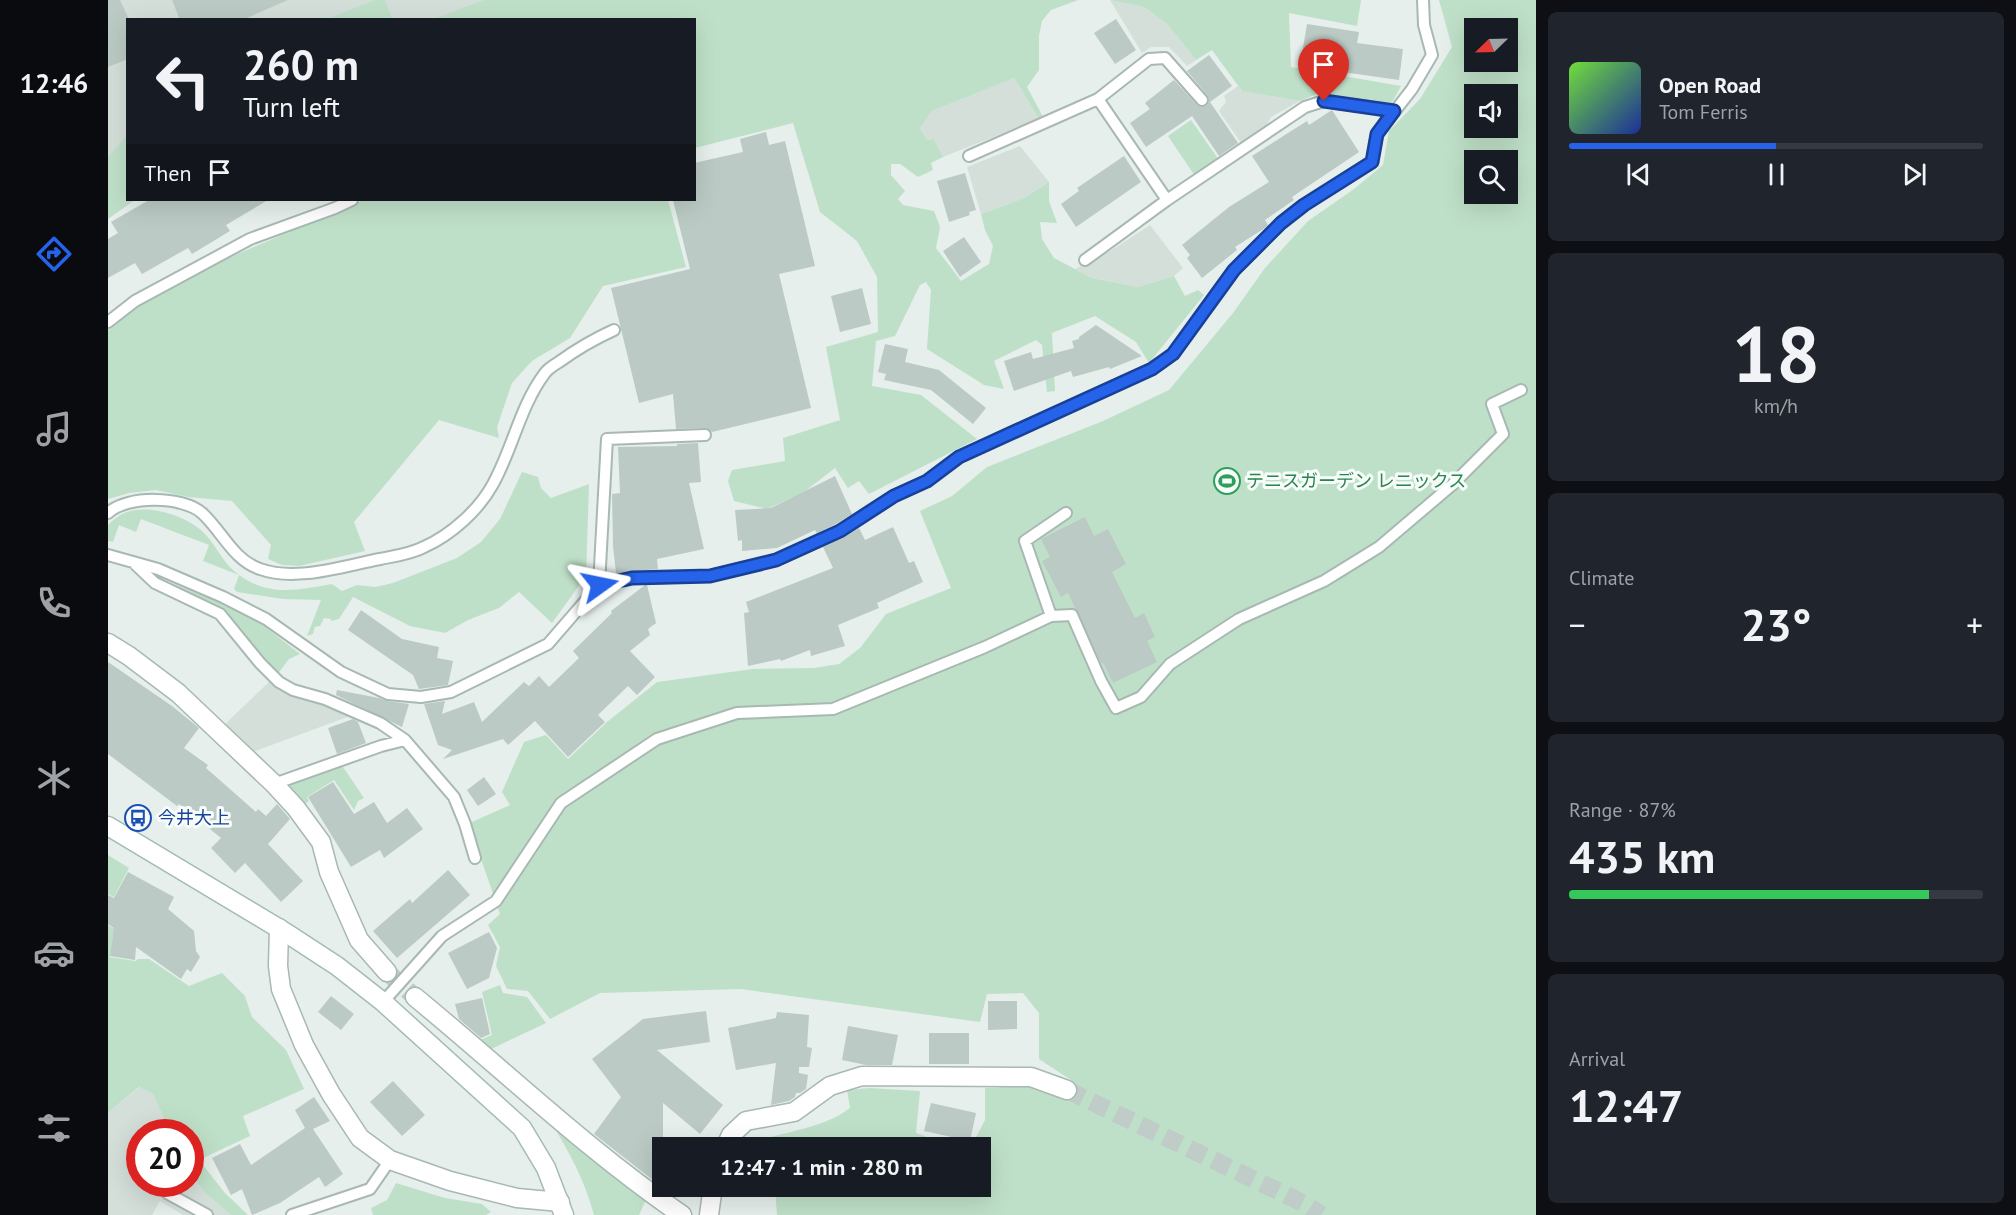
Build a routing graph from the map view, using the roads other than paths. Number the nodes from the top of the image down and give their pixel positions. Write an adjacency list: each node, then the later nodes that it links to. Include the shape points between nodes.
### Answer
1 (1423, 0): 4 (lane, via 1424,25 1432,54)
2 (1098, 99): 3 (lane, via 1149,59 1165,58); 5 (lane); 6 (lane)
3 (1202, 100)
4 (1394, 111): 6 (lane, via 1324,101 1305,107); 17 (lane, via 1377,134 1372,162 1281,223 1234,270 1173,354 1152,369 959,457 927,481 894,496 840,531 776,560 710,576 632,578)
5 (969, 156)
6 (1167, 200): 8 (lane)
7 (350, 201): 9 (lane, via 250,239 135,301)
8 (1084, 260)
9 (108, 322)
10 (614, 330): 13 (lane, via 584,344 546,372 522,413 493,485 459,524 423,548 398,556 283,575 241,559 201,512 178,503 153,499 129,502)
11 (1521, 390): 18 (lane, via 1491,404 1503,434 1408,524 1324,581 1212,636 1170,664 1141,697 1116,708 1072,615)
12 (705, 435): 17 (lane, via 607,439)
13 (108, 513)
14 (1066, 513): 18 (lane, via 1024,541)
15 (108, 555): 16 (lane)
16 (133, 562): 17 (lane, via 158,569 266,619 340,672 388,694 421,697 451,692 548,644); 20 (lane, via 155,583 220,614 279,682 380,723)
17 (600, 585)
18 (1051, 616): 27 (lane, via 833,709 736,713 657,739 561,803 496,901 442,936)
19 (108, 643): 21 (street, via 178,693)
20 (405, 740): 21 (lane); 23 (lane, via 454,797)
21 (274, 784): 25 (street, via 321,842 328,872 359,940)
22 (108, 826): 24 (street)
23 (474, 858)
24 (279, 928): 27 (street); 30 (street, via 281,989 304,1045 330,1094 360,1138)
25 (387, 972)
26 (416, 997): 36 (street, via 560,1123)
27 (383, 1002): 33 (street, via 522,1128 546,1168)
28 (1067, 1090): 29 (street, via 1030,1077 862,1076 830,1086 794,1112 746,1121)
29 (729, 1137)
30 (390, 1160): 33 (street, via 450,1181); 35 (lane, via 370,1189)
31 (174, 1197): 34 (lane)
32 (711, 1197): 37 (street)
33 (562, 1208)
34 (207, 1215)
35 (292, 1215)
36 (682, 1215)
37 (709, 1215)

